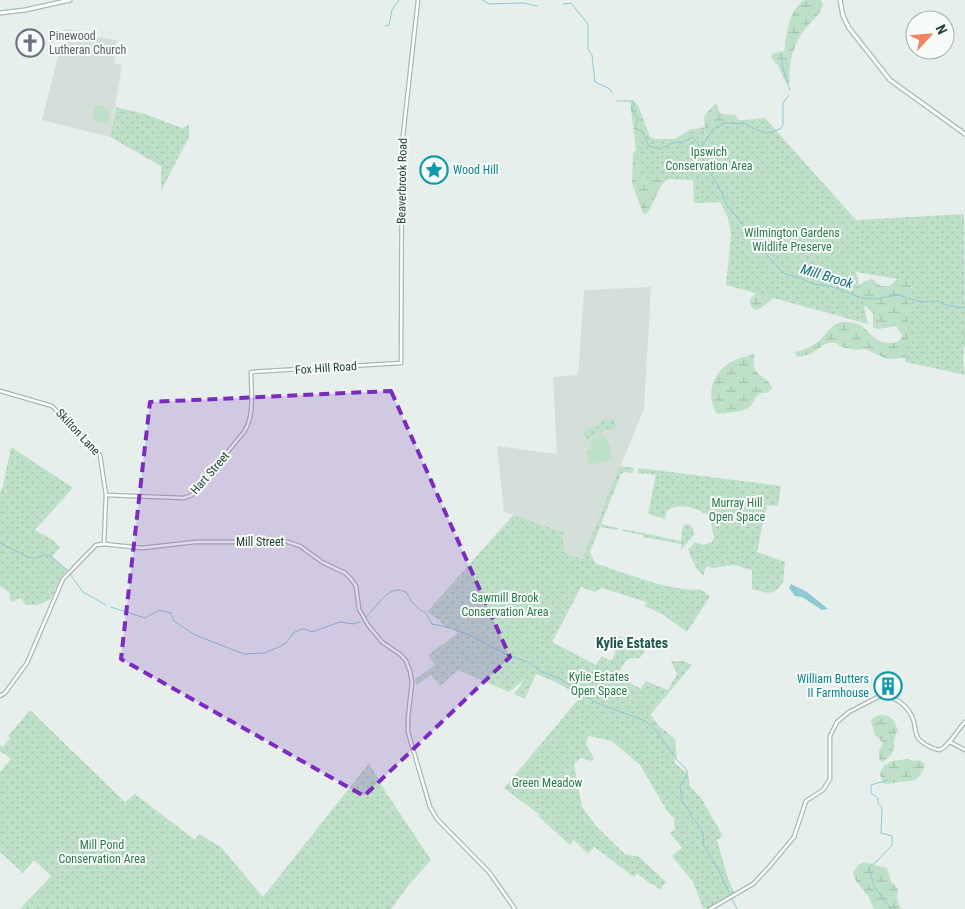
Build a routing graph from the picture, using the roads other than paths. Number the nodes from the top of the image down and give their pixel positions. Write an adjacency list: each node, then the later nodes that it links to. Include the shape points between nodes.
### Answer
1 (70, 0): 4 (main road)
2 (418, 0): 6 (street, Beaverbrook Road, via 402,147)
3 (840, 0): 5 (main road, via 843,16 851,31 889,79)
4 (0, 14)
5 (965, 134)
6 (401, 363): 7 (street, Fox Hill Road)
7 (251, 372): 9 (street, Hart Street, via 248,426 192,495 184,498)
8 (0, 391): 9 (street, Skilton Lane, via 52,406 101,456)
9 (106, 495): 10 (street, Skilton Lane)
10 (104, 544): 11 (street, via 94,547 63,579 27,663); 15 (street, Mill Street, via 142,548 195,542 276,540 301,546 347,575 355,584 359,609 368,625 382,642 402,656 409,668 412,685 408,728 426,797 435,816 494,878)
11 (0, 696)
12 (965, 722): 13 (street)
13 (950, 742): 14 (street); 16 (street, via 940,750 923,742 917,736 908,709 889,697 878,697 842,717 830,736 830,779 822,790 806,801 791,842 755,881)
14 (965, 750)
15 (515, 909)
16 (710, 909)

